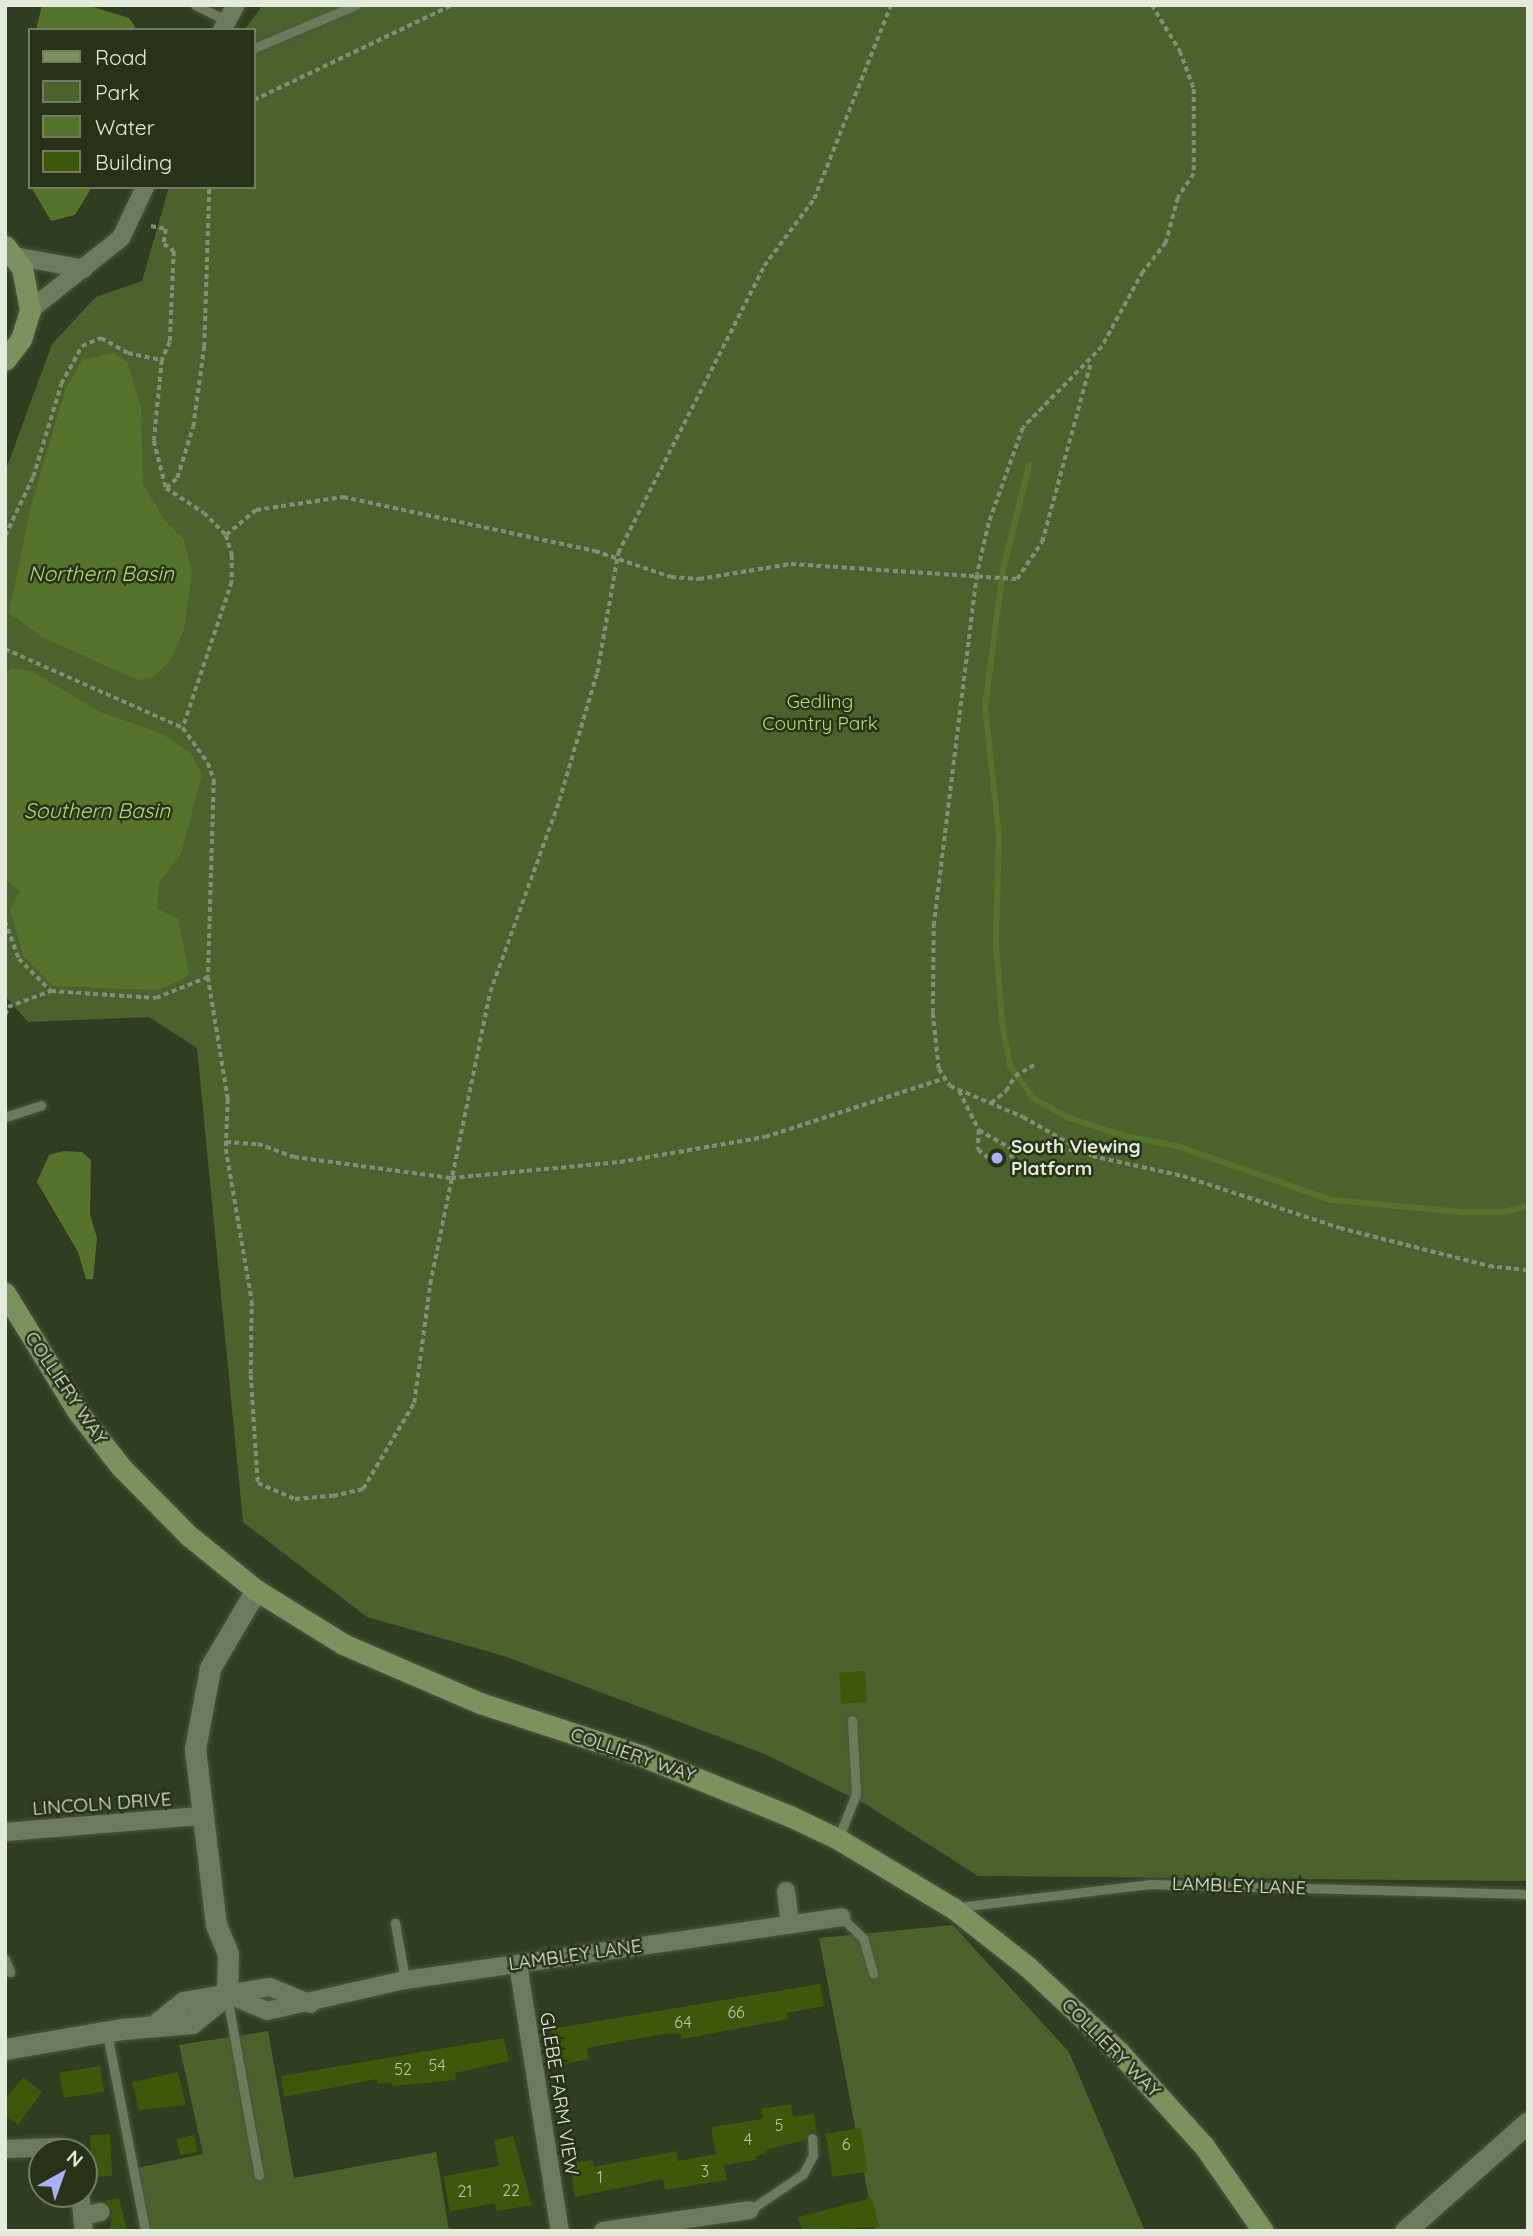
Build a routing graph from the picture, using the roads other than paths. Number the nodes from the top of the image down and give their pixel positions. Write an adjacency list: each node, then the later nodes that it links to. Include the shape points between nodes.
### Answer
1 (195, 5): 3 (lane)
2 (356, 5): 4 (lane)
3 (229, 18)
4 (256, 47)
5 (144, 189): 7 (street, via 121,238)
6 (10, 251): 7 (street); 8 (main road, via 27,283)
7 (84, 269): 8 (street)
8 (30, 310): 9 (main road, via 21,340)
9 (5, 360)
10 (41, 1105): 11 (lane)
11 (5, 1117)
12 (6, 1297): 13 (main road, COLLIERY WAY, via 78,1412 121,1467 188,1535)
13 (256, 1590): 15 (street, via 210,1668 201,1700 195,1749); 17 (main road, COLLIERY WAY, via 343,1644 480,1703 713,1782)
14 (852, 1720): 17 (lane, via 856,1794)
15 (200, 1816): 16 (street, LINCOLN DRIVE); 29 (street, via 216,1925 228,1954)
16 (5, 1832)
17 (838, 1839): 20 (main road, COLLIERY WAY)
18 (786, 1891): 23 (street)
19 (1528, 1894): 20 (lane, LAMBLEY LANE, via 1150,1884)
20 (953, 1908): 44 (main road, COLLIERY WAY, via 1028,1966 1119,2052 1205,2146)
21 (841, 1917): 23 (street, LAMBLEY LANE); 27 (lane, via 863,1938)
22 (395, 1923): 28 (lane)
23 (790, 1924): 25 (street, LAMBLEY LANE)
24 (5, 1959): 26 (lane)
25 (518, 1964): 28 (street, LAMBLEY LANE); 42 (street, GLEBE FARM VIEW)
26 (10, 1972)
27 (873, 1974)
28 (405, 1980): 29 (street, LAMBLEY LANE, via 267,2011)
29 (227, 1994): 30 (street, via 183,2002 155,2025); 36 (lane)
30 (107, 2033): 31 (street); 41 (lane)
31 (5, 2049)
32 (1528, 2122): 45 (street)
33 (812, 2138): 37 (lane, via 813,2155 803,2174)
34 (28, 2148): 35 (street)
35 (5, 2149)
36 (259, 2175)
37 (750, 2210): 39 (street)
38 (101, 2212): 40 (street)
39 (727, 2222): 43 (street)
40 (84, 2224)
41 (145, 2231)
42 (560, 2231)
43 (603, 2231)
44 (1263, 2231)
45 (1405, 2231)

